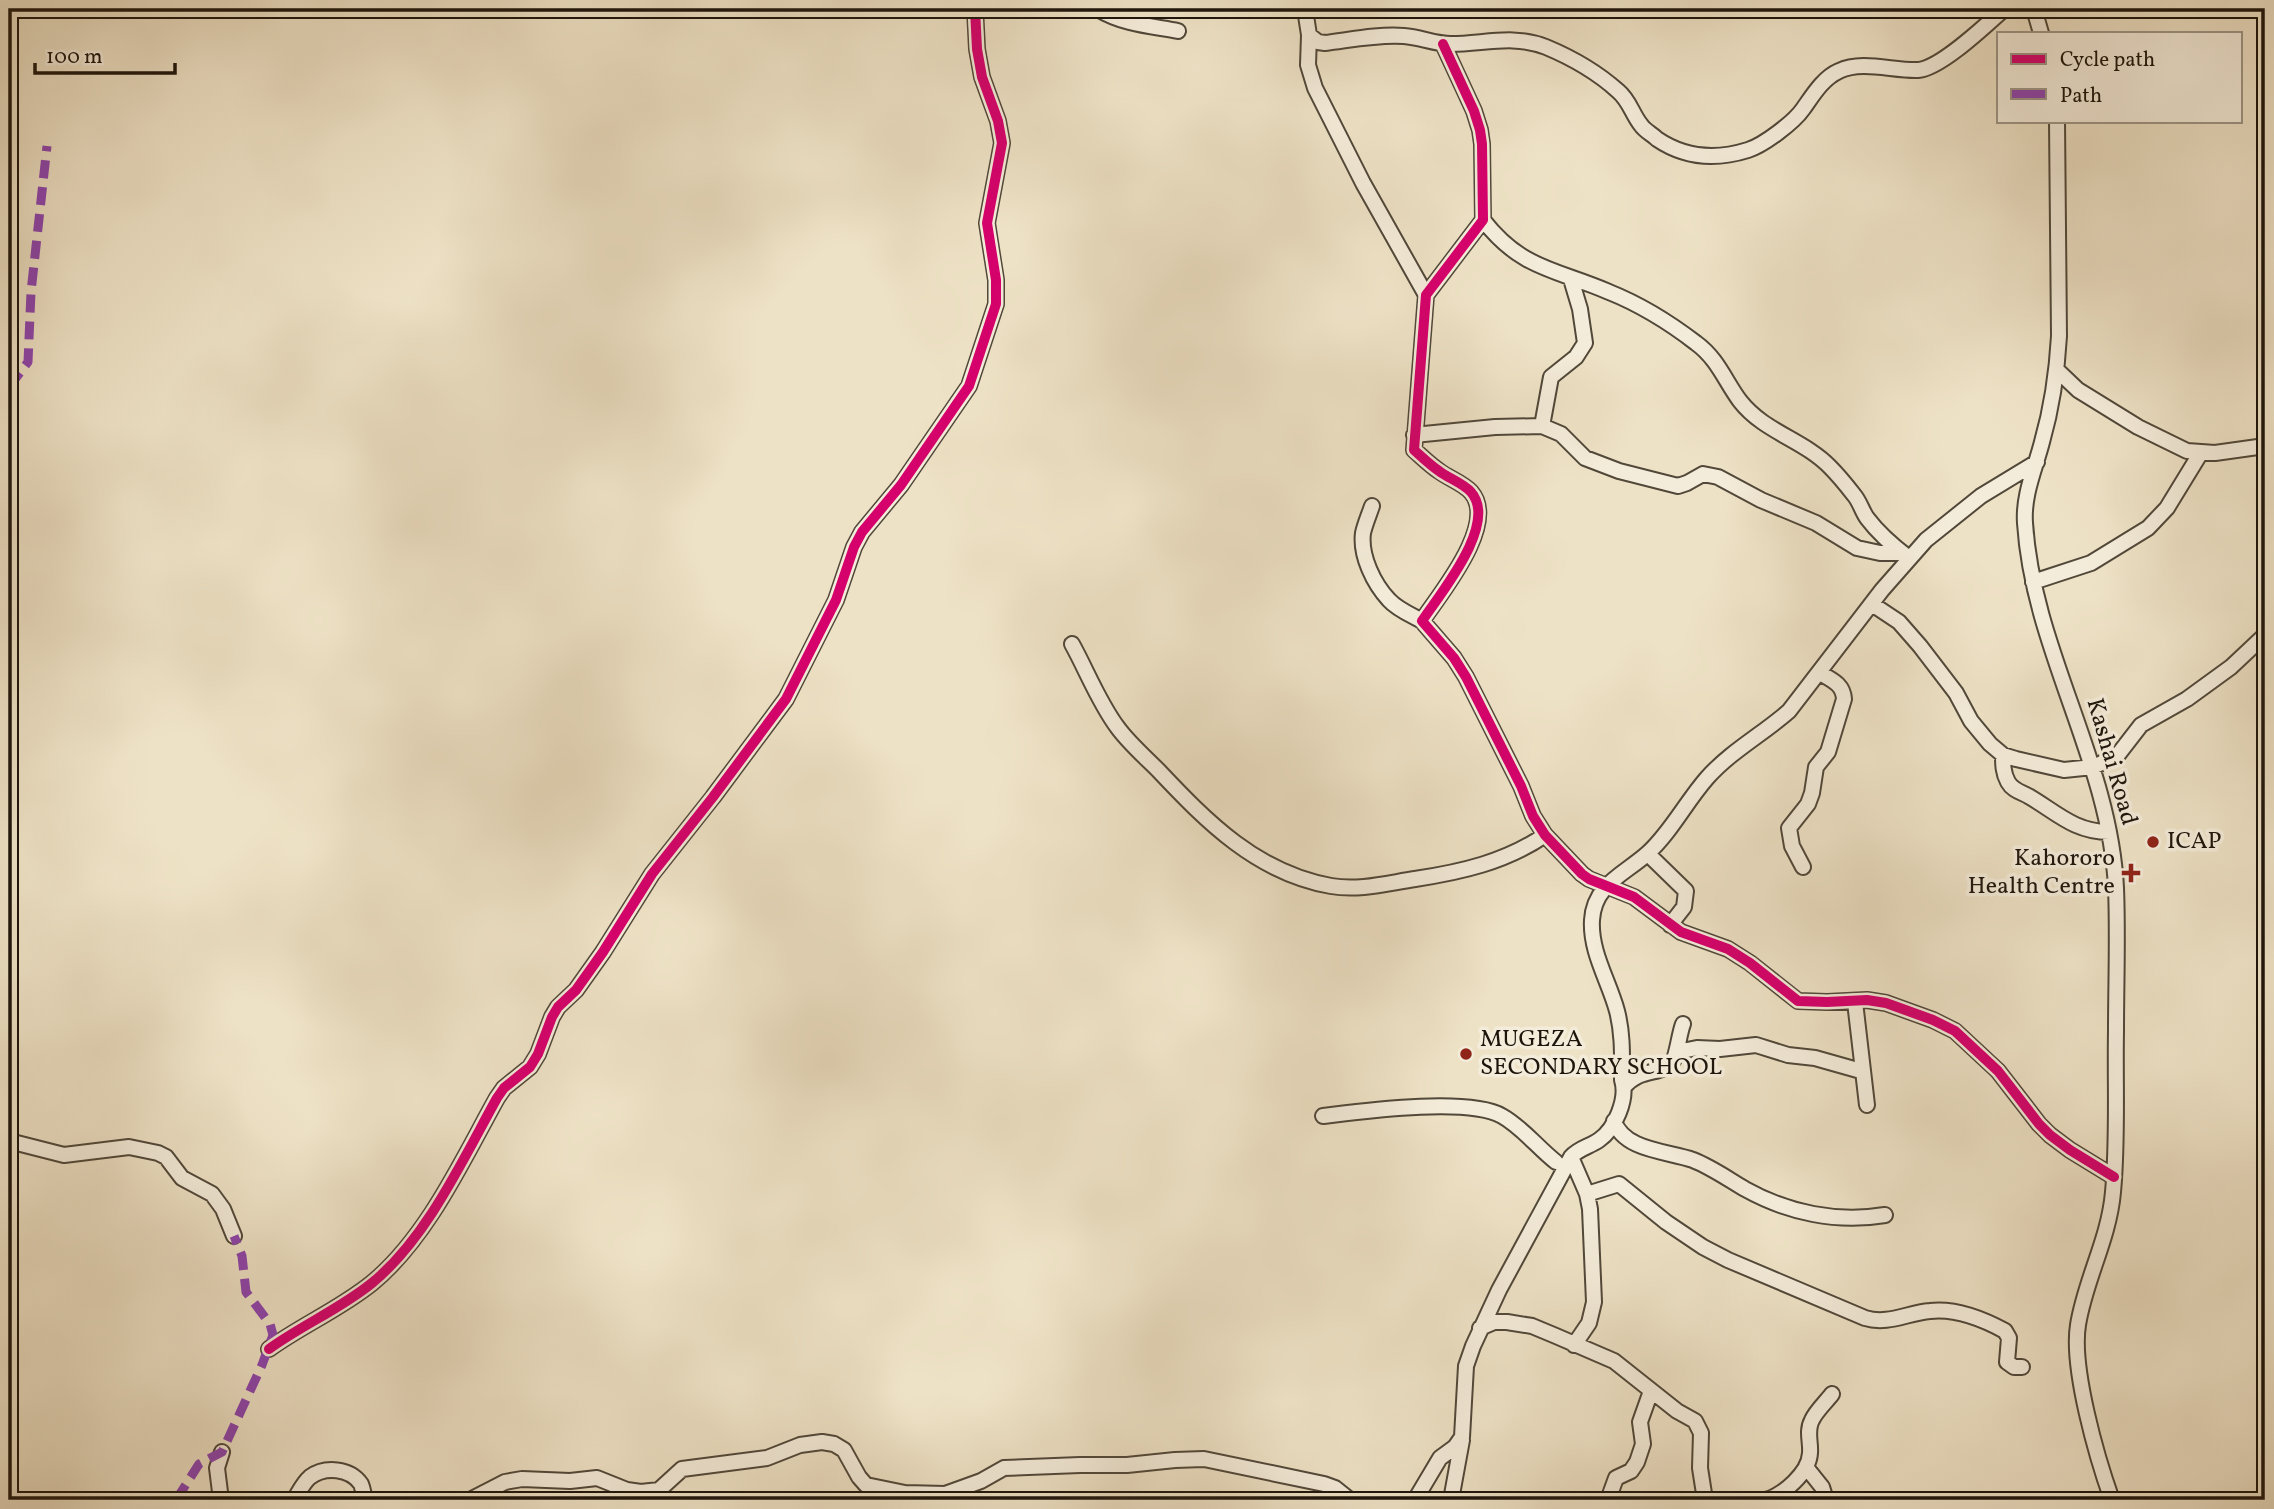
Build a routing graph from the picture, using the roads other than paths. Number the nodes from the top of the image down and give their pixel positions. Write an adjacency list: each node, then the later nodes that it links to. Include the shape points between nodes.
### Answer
1 (975, 9): 53 (street, via 982,77 1002,143 987,223 996,304 969,386 901,485 862,532 836,600 786,699 652,874 576,990 558,1007 530,1067 497,1098 460,1168 409,1243 373,1282)
2 (1098, 9): 6 (street, via 1132,22)
3 (1305, 9): 8 (street)
4 (2004, 9): 9 (street, via 1933,65 1917,70 1840,70 1821,85 1802,111 1758,146 1704,157 1679,152 1643,129 1631,104 1618,91 1545,46 1515,39)
5 (2034, 9): 7 (street)
6 (1178, 31)
7 (2041, 32)
8 (1309, 35): 9 (street, via 1325,43 1391,35); 13 (street, via 1308,65 1319,96)
9 (1443, 44): 11 (street, via 1480,130)
10 (2057, 122): 14 (street, Kashai Road)
11 (1483, 220): 12 (street, via 1536,267); 13 (street)
12 (1571, 279): 15 (street, via 1585,343 1576,357 1551,377); 21 (street, via 1632,302 1696,343 1712,357 1740,401 1759,420 1830,467 1871,523)
13 (1426, 295): 16 (street)
14 (2057, 370): 18 (street, via 2078,390 2138,427); 19 (street, Kashai Road)
15 (1542, 426): 16 (street); 21 (street, via 1561,434 1585,458 1607,467 1678,486 1703,474 1718,477 1816,523 1857,548)
16 (1414, 435): 24 (street, via 1414,450 1471,491 1478,511 1468,554)
17 (2265, 446): 18 (street)
18 (2200, 454): 22 (street, via 2167,508 2148,528 2091,563)
19 (2037, 462): 21 (street, via 1981,496); 22 (street, Kashai Road, via 2029,484 2025,522)
20 (1372, 506): 24 (street, via 1363,533 1370,569 1391,602)
21 (1905, 555): 23 (street)
22 (2033, 582): 29 (street, Kashai Road)
23 (1872, 604): 27 (street); 28 (street, via 1899,622 1920,646 1956,692 1971,721)
24 (1422, 621): 31 (street, via 1466,677)
25 (2265, 635): 29 (street, via 2187,699 2141,725 2117,756)
26 (1072, 644): 31 (street, via 1118,728 1173,786 1226,838 1296,876 1332,887 1357,888 1436,876 1506,857)
27 (1820, 673): 32 (street, via 1772,726 1708,776); 33 (street, via 1840,685 1844,699 1828,752 1816,767 1808,804 1789,828)
28 (2003, 755): 29 (street, via 2064,770); 30 (street, via 2008,783 2017,792 2059,818 2092,832)
29 (2093, 767): 30 (street, Kashai Road)
30 (2109, 832): 47 (street, Kashai Road, via 2116,886)
31 (1545, 835): 34 (street, via 1582,874)
32 (1648, 854): 34 (street); 35 (street, via 1686,891 1684,907)
33 (1803, 867)
34 (1606, 885): 35 (street, via 1634,897); 40 (street, via 1596,901 1592,932 1622,1032)
35 (1670, 925): 36 (street, via 1728,949 1798,1001)
36 (1855, 1002): 39 (street); 47 (street, via 1890,1004 1955,1031 1998,1071 2039,1125)
37 (1683, 1024): 38 (street)
38 (1677, 1052): 39 (street, via 1756,1045); 40 (street, via 1665,1067 1638,1074)
39 (1861, 1071): 41 (street)
40 (1624, 1087): 43 (street)
41 (1867, 1105)
42 (1323, 1116): 46 (street, via 1405,1107 1490,1111 1504,1117)
43 (1614, 1121): 45 (street, via 1598,1141); 49 (street, via 1617,1130 1635,1143 1694,1161 1777,1204 1844,1218)
44 (9, 1141): 50 (street, via 64,1155 129,1147 152,1150 166,1157 182,1178 212,1194)
45 (1571, 1157): 48 (street); 51 (street)
46 (1556, 1162)
47 (2114, 1177): 71 (street, Kashai Road, via 2109,1224 2083,1302 2077,1340 2080,1373)
48 (1587, 1194): 52 (street, via 1594,1302 1589,1323); 54 (street, via 1619,1184 1703,1247 1865,1318 1889,1320 1934,1310 1977,1318 2005,1331 2009,1338 2007,1362)
49 (1885, 1214)
50 (234, 1236)
51 (1480, 1328): 52 (street, via 1494,1322 1521,1324); 57 (street, via 1466,1366)
52 (1574, 1345): 55 (street, via 1614,1361)
53 (269, 1349)
54 (2022, 1367)
55 (1651, 1391): 67 (street, via 1640,1422 1643,1444 1637,1462 1632,1471 1616,1478); 68 (street, via 1700,1426)
56 (1832, 1394): 59 (street, via 1812,1420)
57 (1462, 1437): 65 (street, via 1440,1458); 66 (street)
58 (222, 1452): 60 (street, via 218,1468)
59 (1806, 1467): 69 (street, via 1784,1491); 70 (street)
60 (221, 1500)
61 (294, 1500): 62 (street, via 313,1475 342,1470 362,1486)
62 (365, 1500)
63 (470, 1500): 64 (street, via 505,1482 522,1479 597,1478 627,1490 659,1490 682,1468 767,1458 822,1442 844,1450 866,1485 905,1493 945,1494 1004,1468 1204,1459 1324,1484)
64 (1350, 1500)
65 (1415, 1500)
66 (1451, 1500)
67 (1608, 1500)
68 (1705, 1500)
69 (1766, 1500)
70 (1826, 1500)
71 (2112, 1500)

